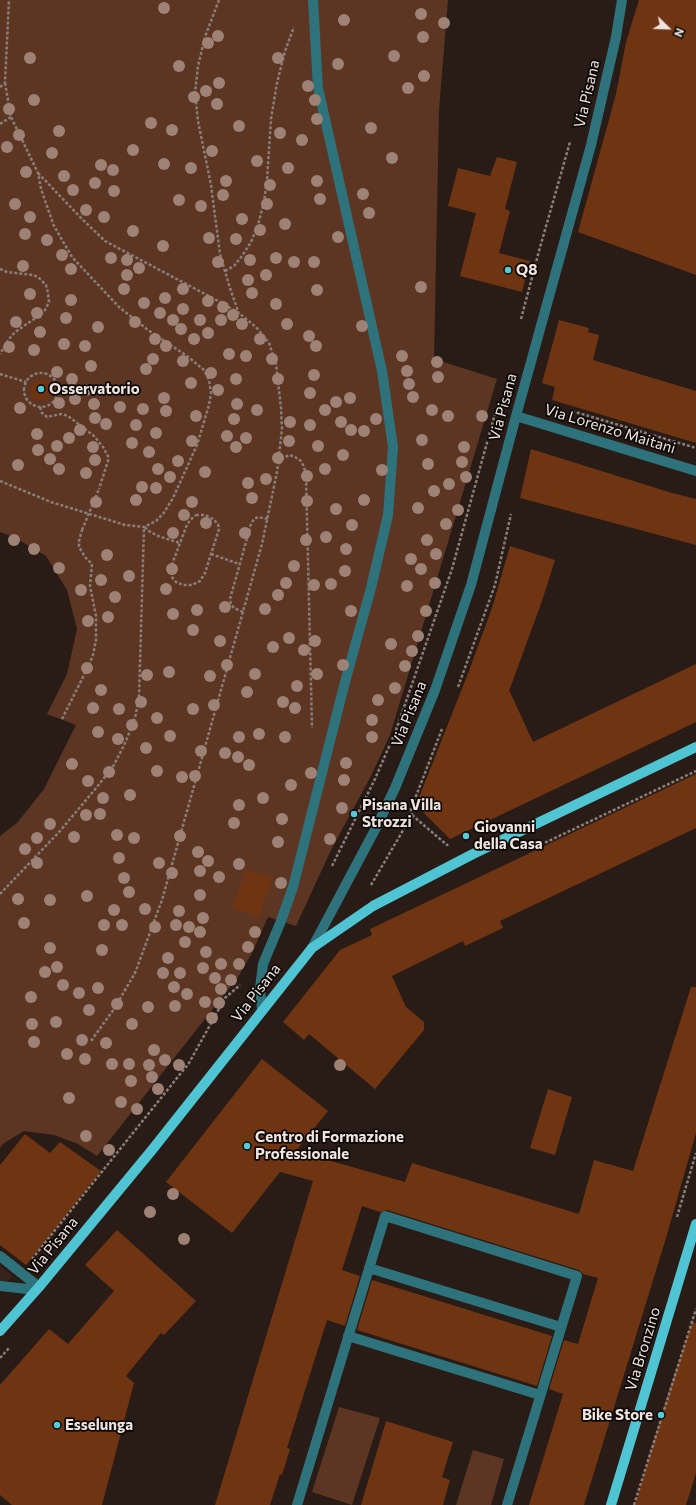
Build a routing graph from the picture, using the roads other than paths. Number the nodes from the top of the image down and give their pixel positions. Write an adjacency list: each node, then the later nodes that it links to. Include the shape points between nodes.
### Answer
1 (313, 0): 7 (street, via 318,88 382,371 393,447 388,515 293,887 264,964 260,988)
2 (622, 0): 3 (street, Via Pisana, via 589,152)
3 (516, 416): 4 (street, Via Lorenzo Maitani); 6 (street, Via Pisana, via 471,585 435,690 377,826)
4 (696, 471)
5 (696, 747): 6 (main road, via 473,854 373,906)
6 (312, 948): 7 (main road, Via Pisana)
7 (262, 1010): 12 (main road, Via Pisana, via 152,1150)
8 (696, 1224): 19 (main road, Via Bronzino)
9 (0, 1256): 12 (street)
10 (369, 1268): 13 (street); 13 (street, via 385,1216 576,1276); 15 (street)
11 (0, 1286): 12 (street)
12 (38, 1288): 14 (main road, Via Pisana)
13 (561, 1327): 16 (street)
14 (0, 1331)
15 (348, 1336): 16 (street); 17 (street)
16 (540, 1395): 18 (street)
17 (297, 1505)
18 (507, 1505)
19 (611, 1505)

